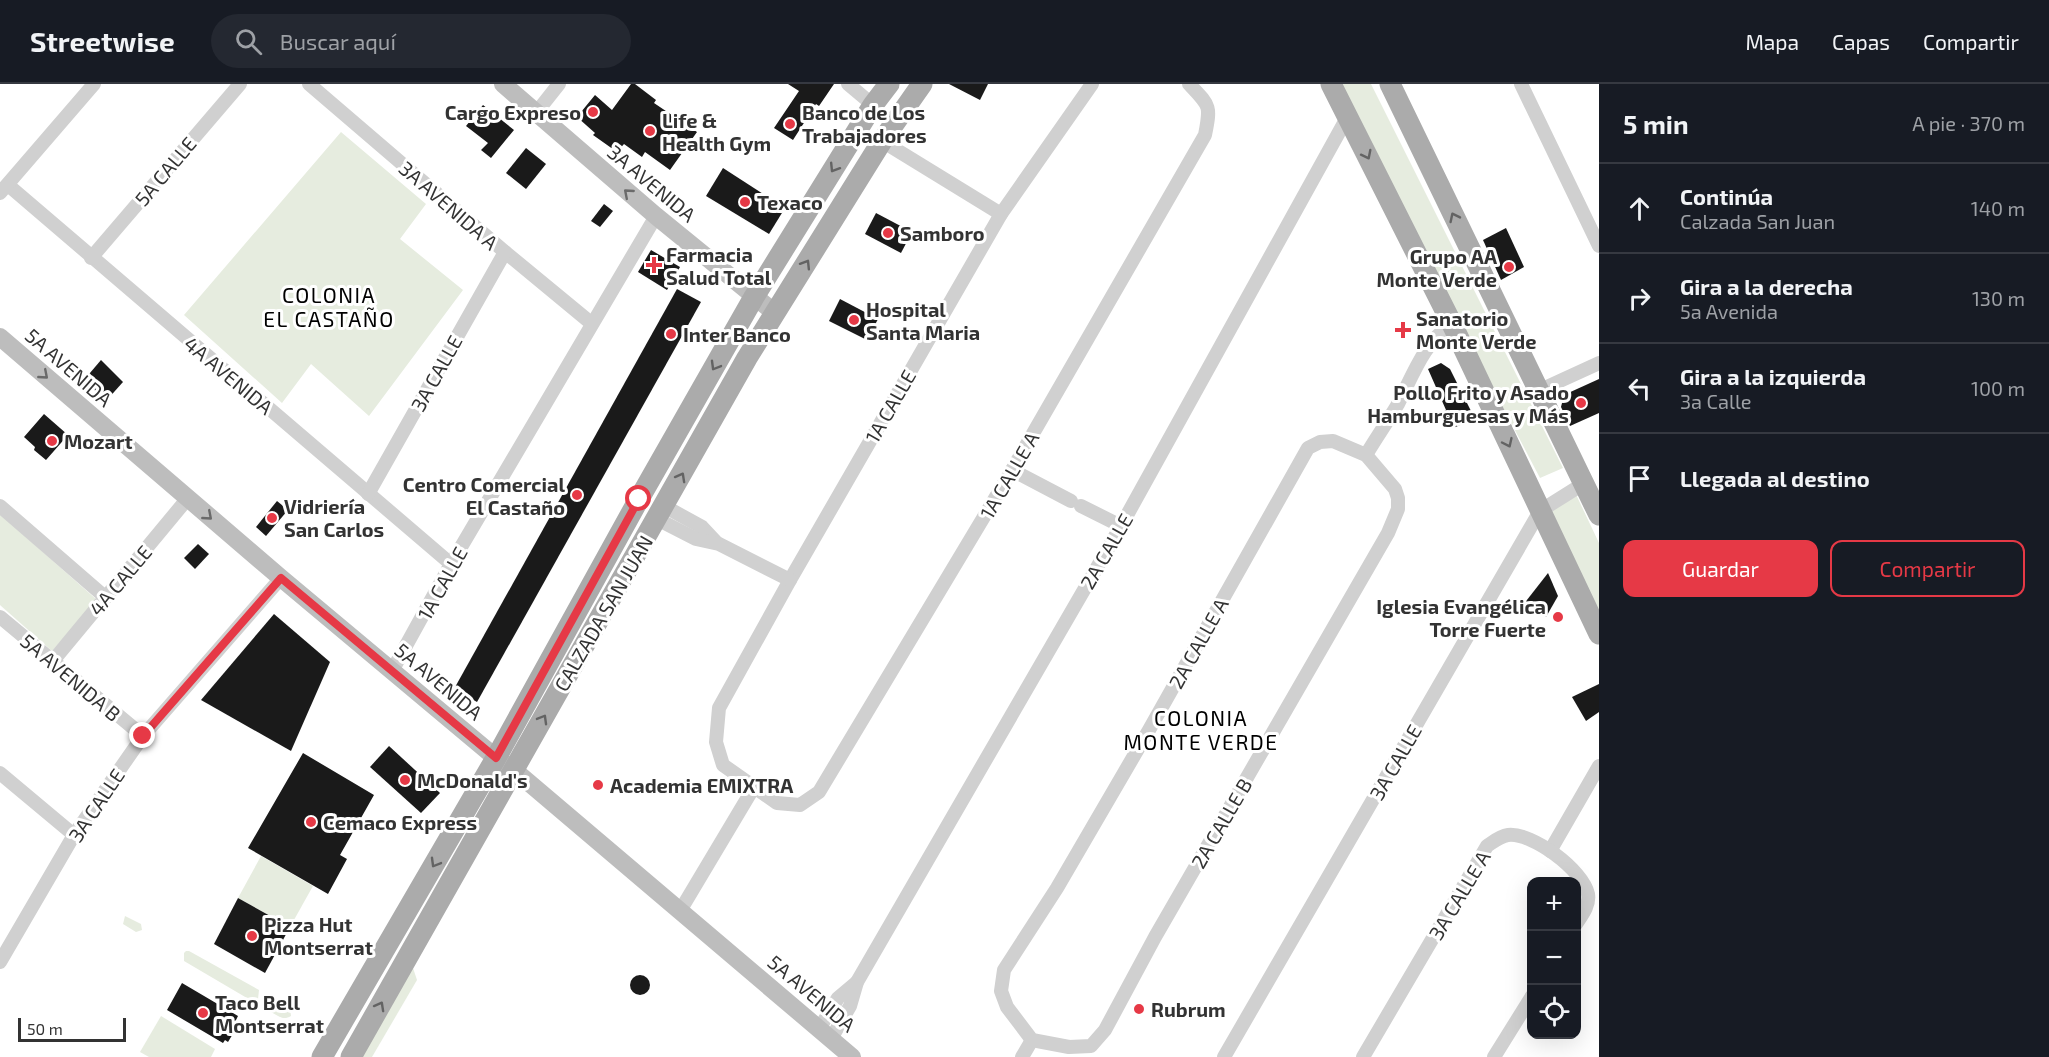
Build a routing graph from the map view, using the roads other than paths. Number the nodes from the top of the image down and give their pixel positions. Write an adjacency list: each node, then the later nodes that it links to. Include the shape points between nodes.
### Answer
1 (94, 84): 18 (street)
2 (240, 84): 23 (street, 5A CALLE)
3 (309, 84): 22 (street, 3A AVENIDA A)
4 (503, 84): 15 (main road, 3A AVENIDA)
5 (560, 84): 15 (street)
6 (848, 84): 14 (street)
7 (889, 84): 14 (main road, CALZADA SAN JUAN)
8 (922, 84): 17 (main road, CALZADA SAN JUAN)
9 (1092, 84): 19 (street, 1A CALLE)
10 (1189, 84): 32 (street, 1A CALLE A, via 1207,103 1205,135)
11 (1331, 84): 16 (main road)
12 (1390, 84): 30 (main road, one-way to 12)
13 (1521, 84): 21 (street)
14 (873, 105): 24 (main road, CALZADA SAN JUAN, one-way to 24)
15 (536, 113): 20 (main road, 3A AVENIDA, one-way to 15)
16 (1348, 116): 27 (main road, one-way to 27); 39 (street, 2A CALLE)
17 (882, 141): 19 (street); 25 (main road, CALZADA SAN JUAN, one-way to 17)
18 (4, 189): 23 (street, 4A AVENIDA)
19 (1001, 214): 42 (street, 1A CALLE)
20 (656, 216): 24 (main road, 3A AVENIDA); 26 (street, 1A CALLE)
21 (1599, 246)
22 (505, 252): 26 (street, 3A AVENIDA A); 33 (street, 3A CALLE)
23 (91, 258): 33 (street, 4A AVENIDA)
24 (754, 297): 25 (main road, 3A AVENIDA); 49 (main road, CALZADA SAN JUAN, one-way to 49, via 634,509)
25 (775, 313): 38 (main road, CALZADA SAN JUAN, one-way to 25)
26 (591, 323): 40 (street, 1A CALLE)
27 (1452, 324): 31 (street, via 1431,342); 37 (main road, one-way to 37)
28 (0, 337): 34 (main road, 5A AVENIDA, one-way to 34)
29 (1599, 363): 30 (street)
30 (1538, 391): 35 (main road)
31 (1366, 455): 62 (street, 2A CALLE B, via 1398,498 1398,509 1388,533 1105,1030 1090,1047); 62 (street, 2A CALLE A, via 1334,441 1308,448 1138,749 1004,970 1001,991 1007,1007)
32 (1012, 470): 39 (street); 52 (street, 1A CALLE A, via 819,792 800,805 777,803)
33 (368, 494): 40 (street, 4A AVENIDA)
34 (188, 498): 41 (main road, 5A AVENIDA, one-way to 41); 43 (street, 4A CALLE)
35 (1593, 500): 37 (street, 3A CALLE)
36 (0, 506): 43 (street)
37 (1540, 511): 45 (main road); 67 (street, 3A CALLE)
38 (661, 512): 42 (street, via 696,538 719,544); 49 (main road, CALZADA SAN JUAN, one-way to 38)
39 (1121, 526): 61 (street, 2A CALLE, via 856,982 850,1006)
40 (451, 564): 47 (street, 1A CALLE)
41 (281, 578): 47 (main road, 5A AVENIDA); 48 (street, 3A CALLE)
42 (790, 580): 52 (street, 1A CALLE, via 719,708 716,742 723,765)
43 (105, 597): 46 (street, 4A CALLE)
44 (0, 617): 46 (street, 5A AVENIDA B)
45 (1599, 634)
46 (52, 662): 48 (street, 5A AVENIDA B)
47 (392, 671): 49 (main road, 5A AVENIDA)
48 (143, 736): 53 (street, 3A CALLE)
49 (505, 764): 57 (main road, 5A AVENIDA); 63 (main road, CALZADA SAN JUAN, one-way to 63); 64 (main road, CALZADA SAN JUAN, one-way to 49)
50 (1599, 766): 54 (street)
51 (0, 773): 53 (street)
52 (754, 787): 57 (street)
53 (74, 835): 59 (street, 3A CALLE)
54 (1551, 851): 55 (street, 3A CALLE A); 68 (street, 3A CALLE A, via 1527,837 1515,835 1501,837 1487,846)
55 (1580, 877)
56 (1581, 878): 58 (street, 3A CALLE A, via 1588,893 1587,908)
57 (680, 911): 61 (main road, 5A AVENIDA)
58 (1581, 917)
59 (0, 963)
60 (1527, 1004): 69 (street)
61 (825, 1034): 65 (main road, 5A AVENIDA)
62 (1032, 1040): 66 (street)
63 (322, 1057)
64 (351, 1057)
65 (852, 1057)
66 (1022, 1057)
67 (1224, 1057)
68 (1363, 1057)
69 (1494, 1057)

